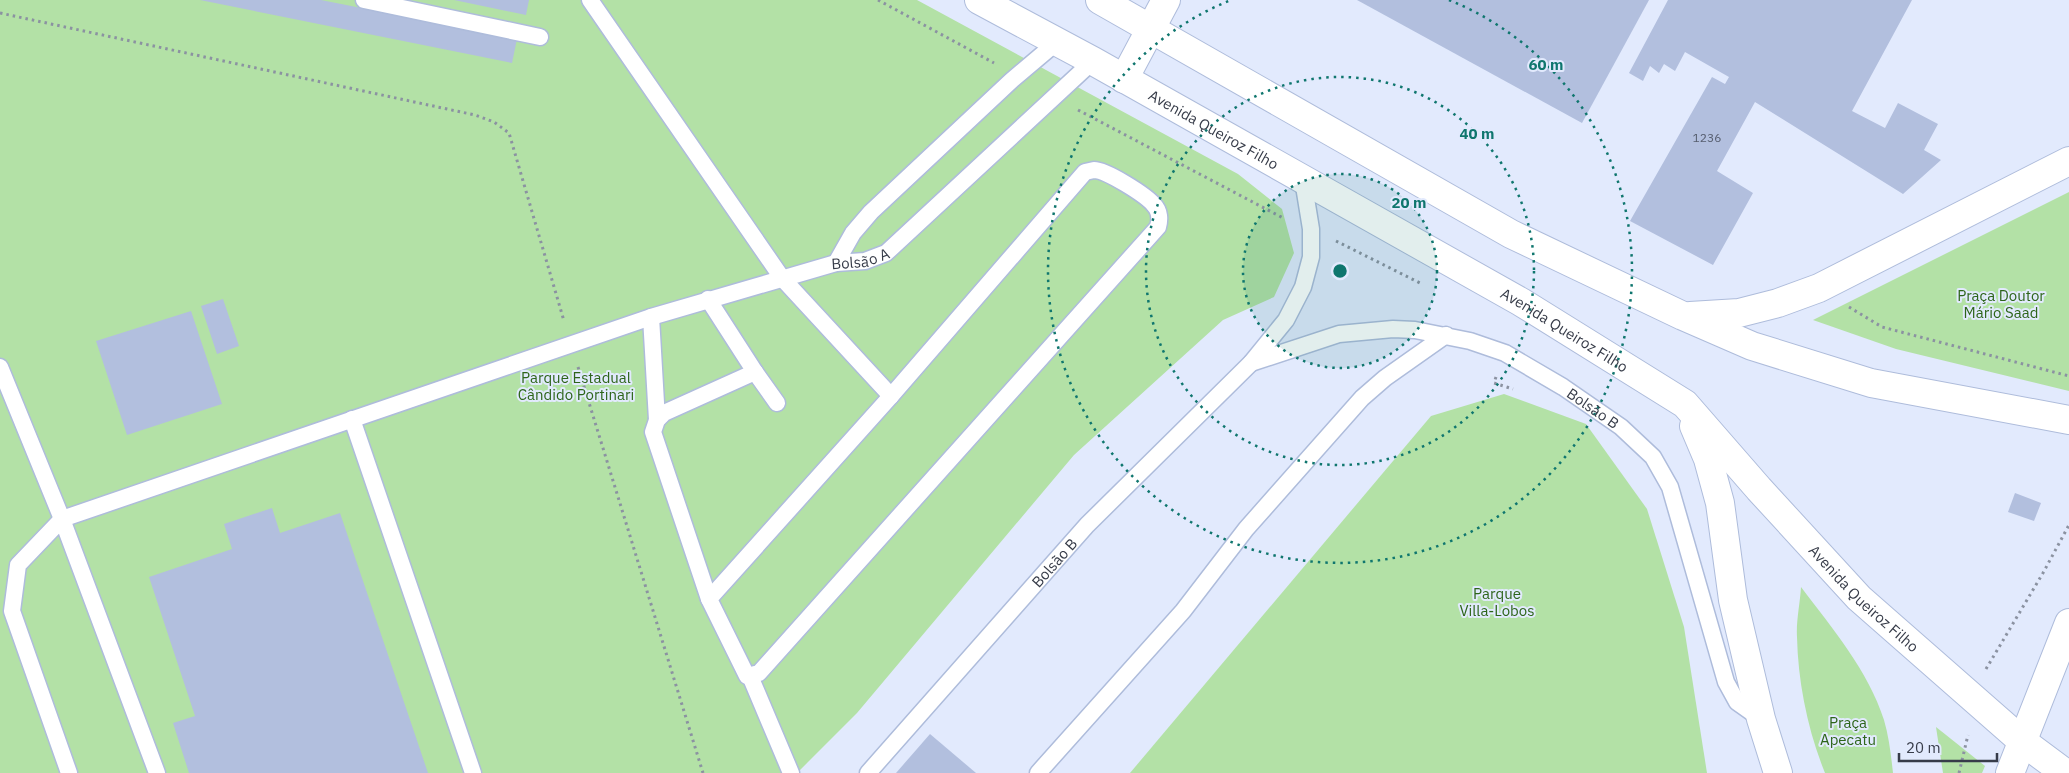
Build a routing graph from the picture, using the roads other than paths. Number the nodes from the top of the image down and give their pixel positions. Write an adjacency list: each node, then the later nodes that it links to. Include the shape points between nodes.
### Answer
1 (364, 0): 7 (lane)
2 (590, 0): 14 (lane)
3 (979, 0): 8 (main road, Avenida Queiroz Filho)
4 (1100, 0): 6 (main road)
5 (1166, 0): 6 (main road)
6 (1151, 28): 10 (main road); 16 (main road, via 1512,234)
7 (540, 37)
8 (1056, 42): 9 (main road, Avenida Queiroz Filho); 13 (lane, Bolsão A, via 871,212 853,232)
9 (1093, 61): 10 (main road, Avenida Queiroz Filho); 13 (lane, Bolsão A, via 886,254 865,261)
10 (1124, 79): 12 (main road, Avenida Queiroz Filho)
11 (2069, 161): 16 (main road, via 1819,288 1778,304 1739,313)
12 (1303, 180): 19 (lane, Bolsão B, via 1311,229 1311,257 1303,287 1286,320); 24 (main road, Avenida Queiroz Filho, via 1521,302)
13 (836, 263): 14 (lane)
14 (782, 278): 15 (lane); 22 (lane)
15 (708, 299): 17 (lane); 21 (lane)
16 (1683, 316): 27 (main road, via 1752,346 1871,383)
17 (651, 317): 25 (lane); 26 (lane)
18 (1446, 335): 19 (lane, Bolsão B, via 1393,329 1339,334); 32 (lane, Bolsão B, via 1505,353 1564,386 1621,427 1653,457 1670,487 1726,682 1737,702); 39 (lane, via 1362,398 1246,528 1183,611)
19 (1251, 363): 38 (lane, Bolsão B, via 1087,525)
20 (0, 367): 28 (lane)
21 (755, 372): 23 (lane); 26 (lane, via 664,413)
22 (891, 396): 29 (lane); 31 (lane, via 1085,172 1108,172 1155,205 1160,219 1158,227 760,673)
23 (777, 403)
24 (1685, 404): 32 (main road, via 1708,459 1717,494 1733,600); 33 (main road, Avenida Queiroz Filho, via 1765,497 1859,598)
25 (352, 419): 28 (lane); 36 (lane)
26 (657, 420): 29 (lane, via 653,432)
27 (2069, 420)
28 (62, 518): 34 (lane, via 18,565 12,611); 35 (lane)
29 (709, 599): 31 (lane, via 747,676)
30 (2069, 623): 33 (main road)
31 (750, 676): 37 (lane)
32 (1761, 720): 40 (main road)
33 (2022, 741): 41 (main road); 42 (main road, Avenida Queiroz Filho)
34 (69, 773)
35 (157, 773)
36 (473, 773)
37 (791, 773)
38 (868, 773)
39 (1038, 773)
40 (1778, 773)
41 (2010, 773)
42 (2065, 773)

